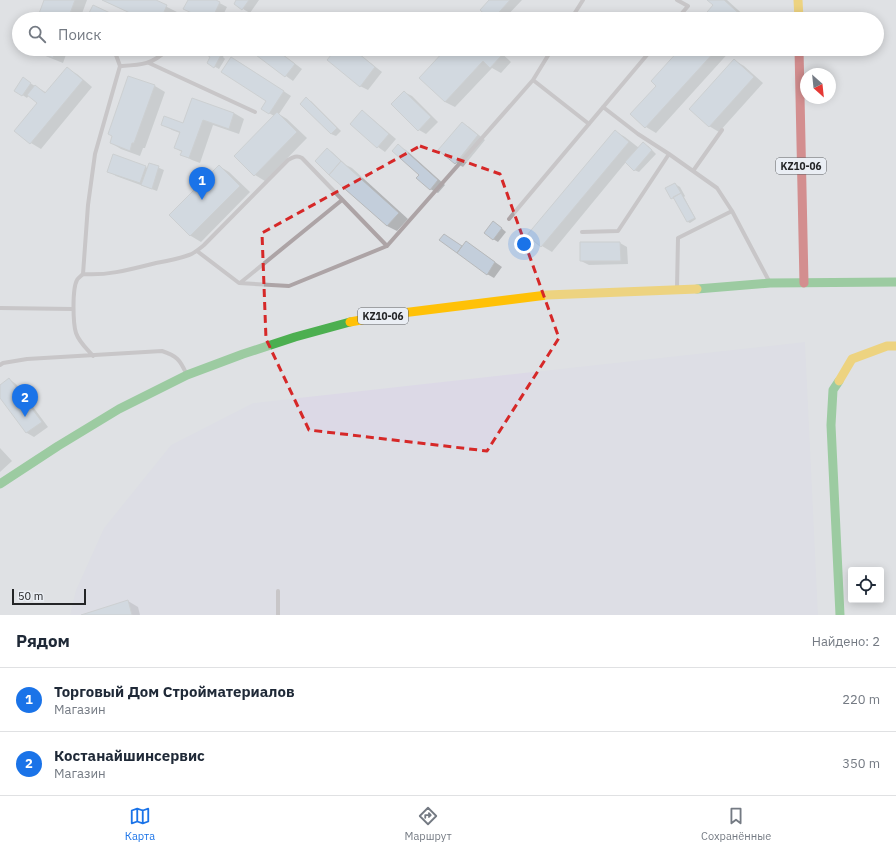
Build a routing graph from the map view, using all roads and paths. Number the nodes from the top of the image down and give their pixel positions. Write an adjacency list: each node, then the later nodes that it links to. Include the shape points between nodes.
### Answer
1 (583, 0): 4 (lane)
2 (677, 0): 5 (lane, via 688,6)
3 (798, 0): 6 (main road)
4 (575, 12)
5 (683, 12)
6 (798, 12)
7 (116, 56): 13 (lane)
8 (161, 56): 12 (lane)
9 (548, 56): 14 (lane)
10 (646, 56): 15 (lane)
11 (799, 56): 28 (main road, KZ10-06)
12 (149, 62): 13 (lane); 16 (lane)
13 (120, 66): 27 (lane, via 95,154)
14 (533, 80): 17 (lane); 25 (lane)
15 (603, 107): 17 (lane); 19 (lane)
16 (255, 112)
17 (589, 124): 23 (lane)
18 (722, 130): 20 (lane)
19 (669, 154): 20 (lane); 24 (lane, via 618,231)
20 (693, 171): 22 (lane, via 717,188)
21 (342, 200): 25 (lane); 26 (lane, via 302,158 295,156 288,160); 30 (lane)
22 (732, 211): 31 (lane); 32 (lane, via 678,238)
23 (509, 219)
24 (582, 232)
25 (388, 246): 30 (lane, via 289,286)
26 (197, 251): 27 (lane, via 134,269); 30 (lane)
27 (83, 274): 34 (lane, via 77,280)
28 (804, 282): 29 (main road, KZ10-06); 31 (main road, KZ10-06)
29 (896, 282)
30 (239, 283)
31 (770, 283): 32 (main road, KZ10-06)
32 (677, 290): 38 (main road, KZ10-06, via 547,295 394,314 345,323 295,337)
33 (0, 308): 34 (lane)
34 (73, 309): 36 (lane, via 76,332)
35 (891, 346): 42 (main road, via 852,359 833,390 831,425)
36 (93, 356): 37 (lane, via 27,359); 38 (lane, via 162,351 174,355)
37 (0, 365)
38 (187, 375): 39 (main road, KZ10-06, via 119,409)
39 (0, 484)
40 (278, 591): 41 (lane)
41 (278, 615)
42 (840, 615)

